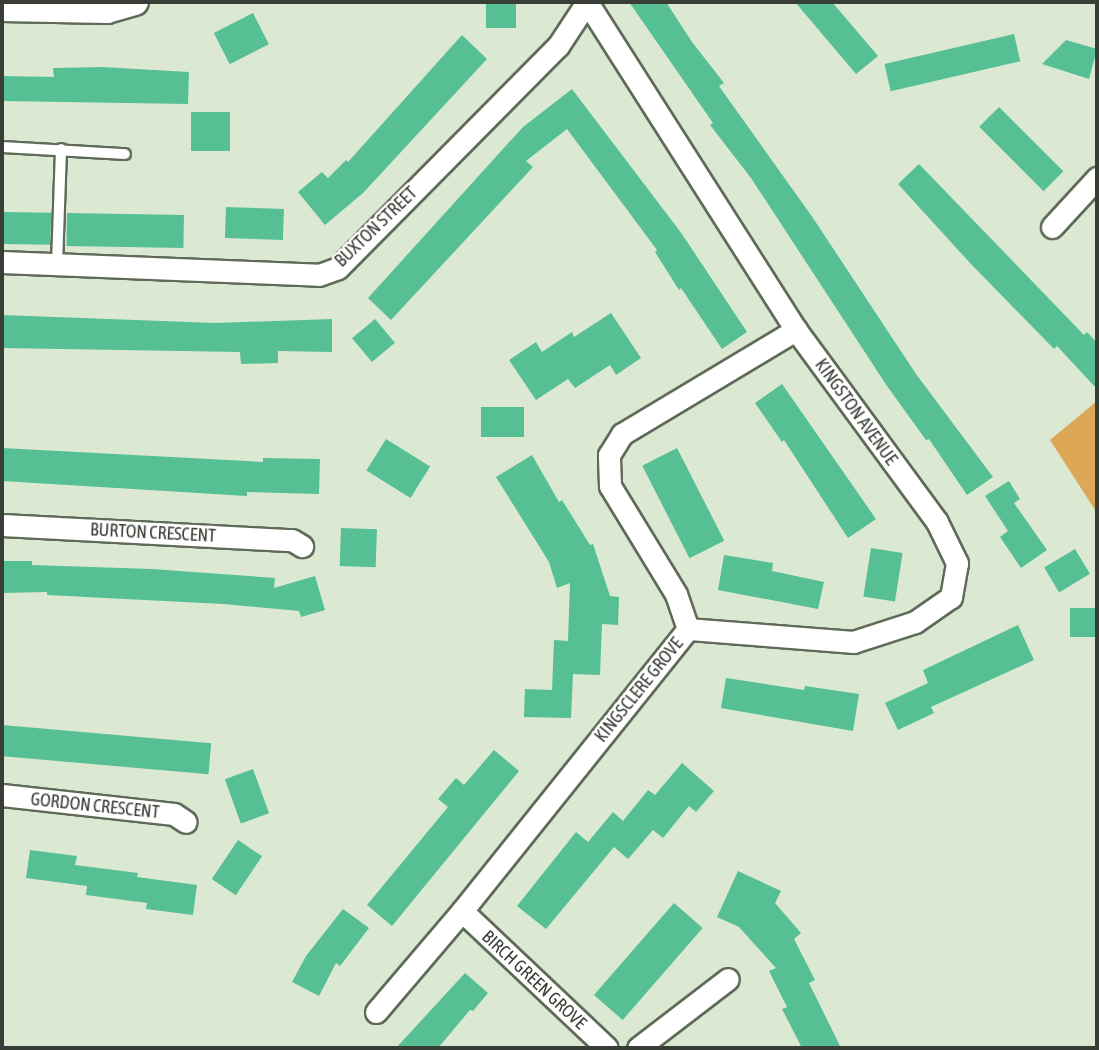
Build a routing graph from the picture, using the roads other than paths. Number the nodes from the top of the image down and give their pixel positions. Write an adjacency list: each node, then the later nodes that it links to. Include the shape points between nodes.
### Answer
1 (135, 2): 3 (street, via 107,10)
2 (587, 2): 10 (street, BUXTON STREET, via 558,46 338,268 319,275); 11 (street, KINGSTON AVENUE)
3 (2, 8)
4 (2, 147): 5 (lane)
5 (61, 149): 6 (lane); 10 (lane)
6 (125, 154)
7 (1097, 178): 8 (street)
8 (1052, 227)
9 (2, 262): 10 (street, BUXTON STREET)
10 (57, 264)
11 (796, 330): 14 (street, KINGSCLERE GROVE, via 622,434 609,455 610,486 676,594); 14 (street, KINGSTON AVENUE, via 937,522 957,564 951,597 915,622 853,642)
12 (2, 525): 13 (street, BURTON CRESCENT, via 292,540)
13 (302, 546)
14 (688, 629): 17 (street, KINGSCLERE GROVE)
15 (2, 795): 16 (street, GORDON CRESCENT, via 174,814)
16 (186, 822)
17 (462, 911): 19 (street, KINGSCLERE GROVE); 20 (street, BIRCH GREEN GROVE)
18 (728, 979): 21 (street)
19 (376, 1012)
20 (607, 1048)
21 (638, 1048)

